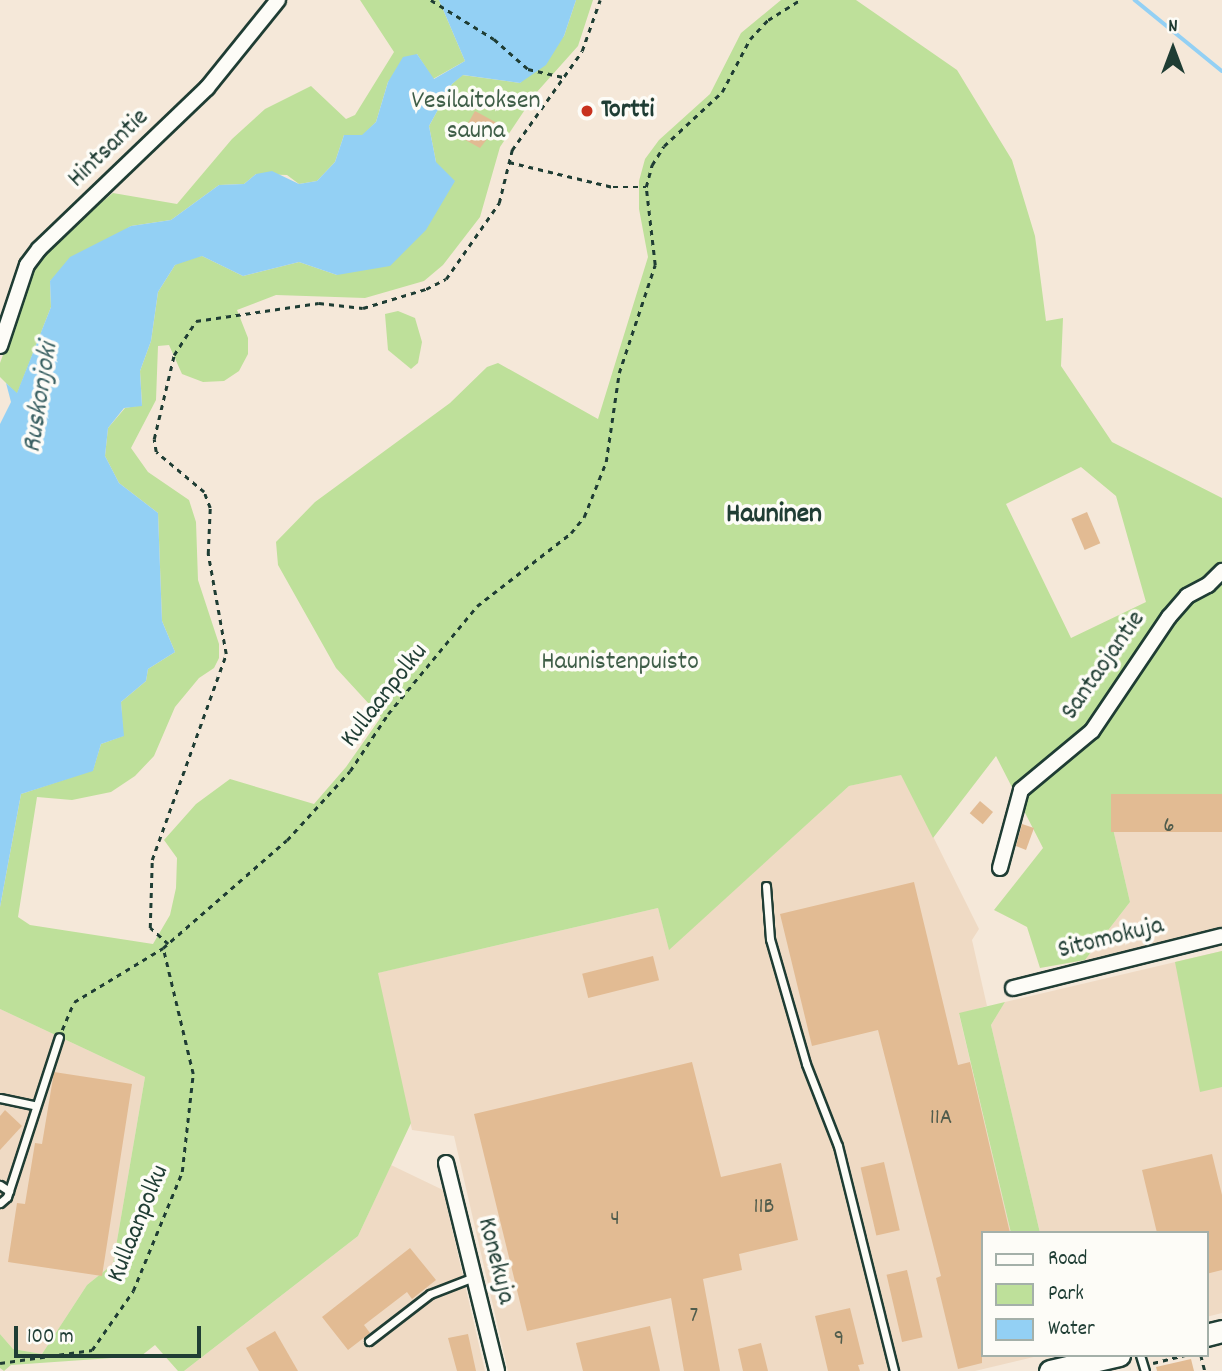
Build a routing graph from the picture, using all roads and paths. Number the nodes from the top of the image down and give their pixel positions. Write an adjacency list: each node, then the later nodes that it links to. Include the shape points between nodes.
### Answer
1 (278, 0): 8 (street, Hintsantie, via 207,88 39,249 27,265)
2 (431, 0): 5 (path, via 494,39 528,69)
3 (600, 0): 5 (path, via 592,34)
4 (800, 0): 7 (path, via 768,20 750,40 722,92 664,146)
5 (564, 77): 6 (path, via 527,122)
6 (509, 162): 7 (path, via 613,187); 13 (path, via 499,203 446,279 363,308 319,303 196,321 174,355 156,452 204,492 210,508 208,554 226,654 152,860 150,928)
7 (646, 187): 13 (path, Kullaanpolku, via 655,265 619,373 606,462 584,517 571,533 477,606 318,809)
8 (0, 346)
9 (1222, 570): 10 (street, Santaojantie, via 1208,585 1187,596 1169,617 1092,731 1021,790)
10 (1000, 868)
11 (766, 886): 28 (lane, via 770,939 806,1065 838,1146)
12 (1222, 936): 15 (street, Sitomokuja)
13 (167, 944): 14 (path, Kullaanpolku)
14 (163, 948): 16 (path, via 74,1002); 26 (path, Kullaanpolku, via 193,1074 182,1172 133,1291 92,1350)
15 (1013, 989)
16 (59, 1037): 18 (lane)
17 (0, 1098): 18 (lane)
18 (34, 1105): 21 (lane)
19 (446, 1163): 23 (street, Konekuja)
20 (0, 1185): 21 (lane)
21 (9, 1191): 22 (lane)
22 (0, 1203)
23 (474, 1278): 24 (lane, via 430,1294); 27 (street, Konekuja)
24 (369, 1341)
25 (1110, 1357): 29 (street)
26 (0, 1363)
27 (497, 1371)
28 (894, 1371)
29 (1050, 1371)

